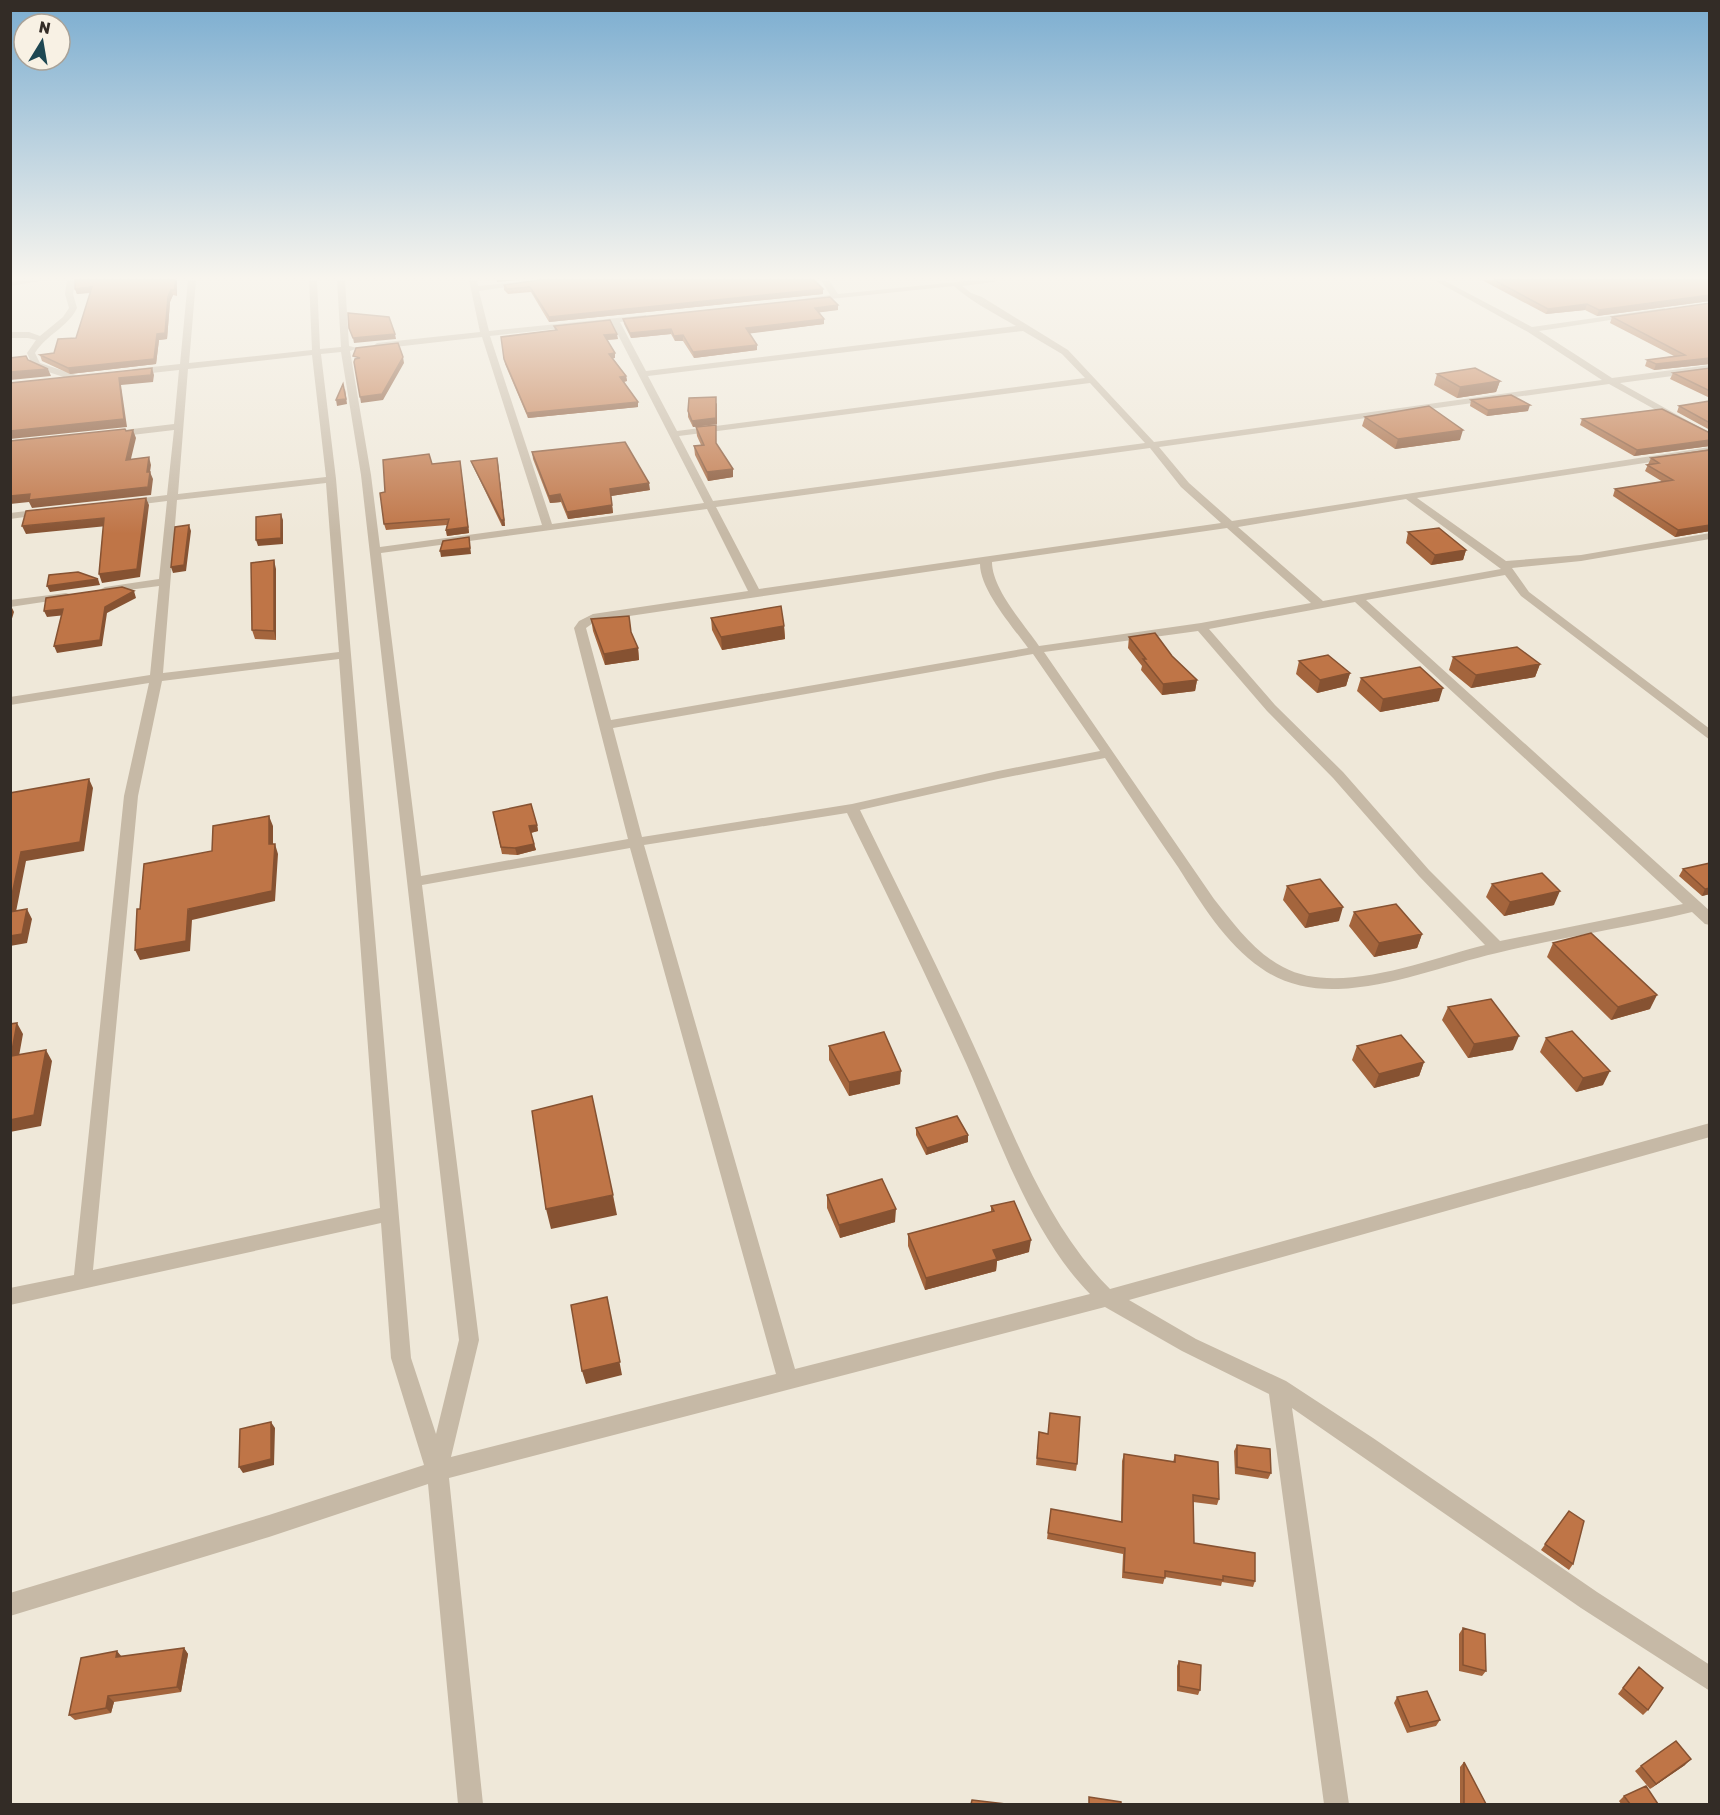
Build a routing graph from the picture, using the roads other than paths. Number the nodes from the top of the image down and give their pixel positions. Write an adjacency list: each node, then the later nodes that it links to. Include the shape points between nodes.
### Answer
1 (36, 365): 14 (street, via 80,378)
2 (204, 365): 10 (street)
3 (318, 365): 23 (street)
4 (348, 365): 33 (street)
5 (495, 365): 31 (street)
6 (638, 365): 13 (street)
7 (720, 365): 13 (street)
8 (1076, 365): 15 (street)
9 (1585, 365): 16 (street)
10 (184, 367): 12 (street); 17 (street)
11 (1710, 368): 16 (street)
12 (123, 373)
13 (643, 374): 18 (street)
14 (56, 380)
15 (1090, 380): 18 (street); 21 (street)
16 (1610, 381): 20 (street); 21 (street)
17 (179, 426): 19 (street); 25 (street)
18 (674, 434): 27 (street)
19 (104, 435)
20 (1710, 437)
21 (1151, 445): 27 (street); 30 (street, via 1185,485)
22 (1710, 450): 24 (street)
23 (331, 479): 25 (street); 43 (street)
24 (1408, 496): 30 (street); 35 (street)
25 (172, 499): 26 (street); 36 (street)
26 (117, 504)
27 (710, 505): 31 (street); 37 (street)
28 (51, 511): 29 (street)
29 (10, 516)
30 (1228, 525): 34 (street); 40 (street)
31 (548, 528): 33 (street)
32 (1710, 536): 35 (street)
33 (375, 551): 51 (street)
34 (986, 560): 37 (street); 42 (street, via 986,571 1002,603)
35 (1506, 568): 38 (street); 47 (street, via 1525,594)
36 (164, 582): 39 (street); 44 (street)
37 (755, 592): 46 (street, via 593,618 583,623 579,628)
38 (1358, 599): 40 (street); 52 (street)
39 (10, 604)
40 (1321, 606): 41 (street)
41 (1201, 627): 42 (street); 54 (street, via 1271,708)
42 (1035, 650): 46 (street); 48 (street)
43 (345, 655): 44 (street); 56 (street)
44 (156, 678): 45 (street); 57 (street, via 131,796)
45 (10, 701)
46 (605, 725): 50 (street)
47 (1710, 736)
48 (1106, 754): 49 (street); 54 (street, via 1232,932 1264,963 1288,976 1316,983 1353,981)
49 (852, 808): 50 (street); 59 (street, via 938,984 1041,1211 1083,1274)
50 (636, 842): 51 (street); 60 (street)
51 (413, 882): 62 (street, via 470,1340)
52 (1695, 906): 53 (street); 54 (street)
53 (1710, 920)
54 (1496, 947)
55 (1710, 1130): 59 (street)
56 (390, 1214): 57 (street); 62 (street, via 401,1358)
57 (83, 1280): 58 (street)
58 (10, 1297)
59 (1107, 1298): 60 (street); 61 (street, via 1189,1345)
60 (788, 1380): 62 (street)
61 (1280, 1388): 64 (street); 66 (street)
62 (437, 1471): 63 (street); 65 (street)
63 (10, 1605)
64 (1710, 1679)
65 (471, 1804)
66 (1336, 1804)

